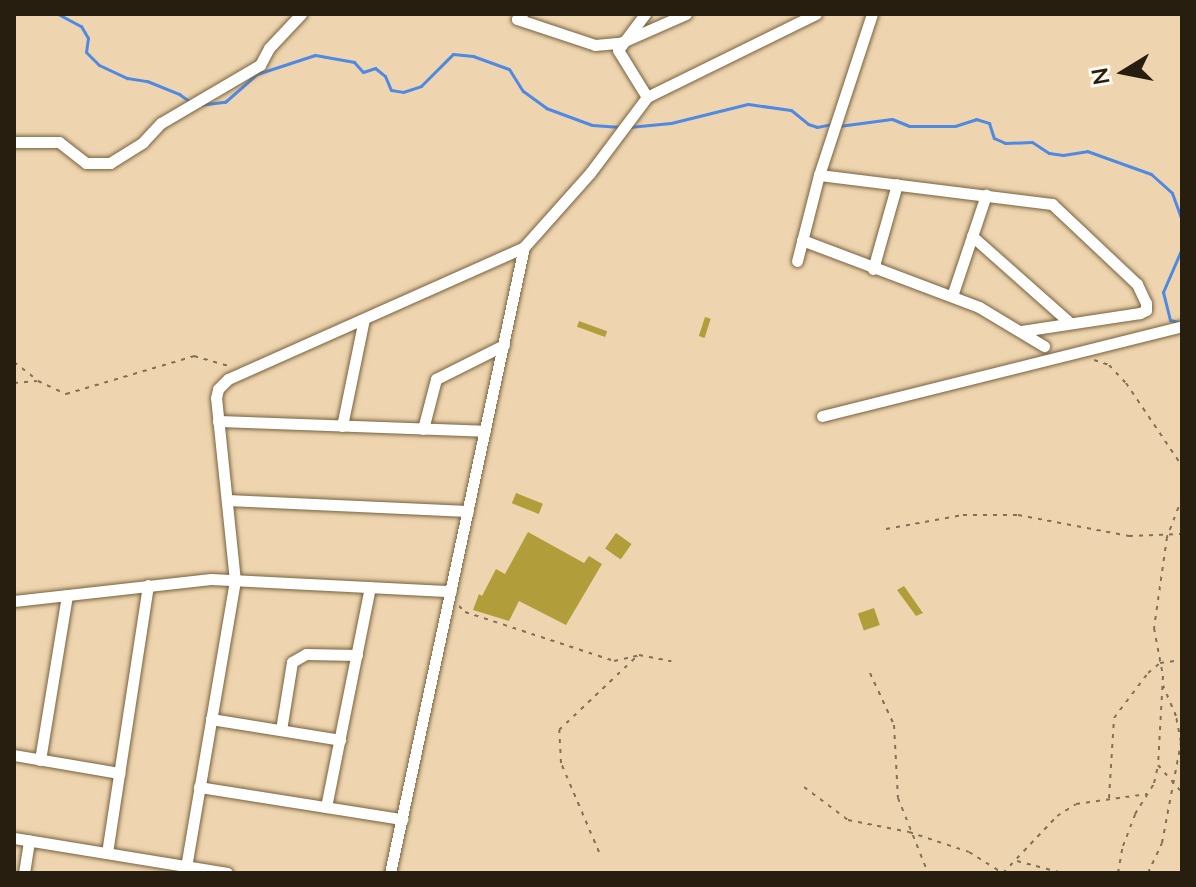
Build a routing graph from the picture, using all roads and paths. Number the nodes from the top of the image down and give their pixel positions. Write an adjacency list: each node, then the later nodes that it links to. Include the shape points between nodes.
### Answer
1 (301, 14): 9 (street, via 260,65 161,123 110,163 86,163 59,142)
2 (522, 14): 7 (street, via 517,19 573,40)
3 (645, 14): 7 (street)
4 (686, 14): 7 (street)
5 (816, 14): 8 (street)
6 (872, 14): 10 (street)
7 (620, 43): 8 (street, via 620,57)
8 (647, 97): 15 (street, via 590,173)
9 (14, 142)
10 (819, 175): 11 (street); 14 (street)
11 (897, 184): 12 (street); 17 (street)
12 (986, 195): 13 (street); 20 (street, via 1052,204 1143,292 1146,310 1140,313)
13 (972, 236): 18 (street); 20 (street)
14 (802, 240): 16 (street); 17 (street)
15 (524, 247): 19 (street); 23 (street)
16 (797, 261)
17 (873, 269): 18 (street)
18 (952, 296): 22 (street)
19 (364, 319): 27 (street); 32 (street)
20 (1070, 323): 22 (street)
21 (1182, 326): 25 (street)
22 (1021, 331): 24 (street)
23 (504, 345): 33 (street, via 436,379); 34 (street)
24 (1044, 346)
25 (1073, 354): 30 (street); 35 (path, via 1109,365)
26 (14, 362): 28 (path)
27 (245, 372): 28 (path, via 194,356 81,392 66,394); 31 (street, via 218,389)
28 (38, 381): 29 (path)
29 (14, 383)
30 (822, 416)
31 (218, 421): 32 (street); 37 (street)
32 (342, 426): 33 (street)
33 (423, 429): 34 (street)
34 (485, 431): 38 (street)
35 (1182, 466)
36 (1182, 498): 41 (path)
37 (227, 500): 38 (street); 42 (street)
38 (468, 511): 46 (street)
39 (886, 529): 41 (path, via 963,515 1018,515 1129,536)
40 (1182, 534): 41 (path)
41 (1167, 537): 52 (path, via 1154,628)
42 (235, 581): 43 (street); 44 (street); 55 (street)
43 (148, 585): 45 (street); 61 (street)
44 (370, 587): 46 (street); 48 (street)
45 (67, 595): 47 (street); 59 (street)
46 (450, 595): 49 (path, via 465,612 614,661); 69 (street)
47 (14, 601)
48 (357, 655): 56 (street, via 306,654 292,662); 57 (street)
49 (637, 656): 51 (path); 73 (path, via 559,730 561,763)
50 (1182, 660): 52 (path)
51 (671, 661)
52 (1160, 663): 54 (path); 67 (path, via 1114,718)
53 (870, 673): 70 (path, via 894,725 898,798)
54 (1162, 685): 60 (path); 62 (path, via 1181,742)
55 (211, 719): 56 (street); 63 (street)
56 (281, 730): 57 (street)
57 (340, 740): 68 (street)
58 (14, 755): 59 (street)
59 (40, 760): 61 (street)
60 (1158, 765): 62 (path); 66 (path)
61 (119, 773): 74 (street)
62 (1175, 786): 65 (path); 84 (path, via 1162,843)
63 (199, 787): 68 (street); 76 (street)
64 (804, 787): 70 (path, via 848,820)
65 (1182, 793)
66 (1147, 794): 67 (path); 83 (path, via 1123,846)
67 (1109, 798): 75 (path, via 1076,804 1057,816)
68 (326, 807): 69 (street)
69 (402, 819): 79 (street)
70 (909, 832): 80 (path); 81 (path, via 969,852)
71 (14, 838): 72 (street)
72 (29, 840): 74 (street); 77 (street)
73 (599, 852)
74 (107, 853): 76 (street)
75 (1016, 861): 81 (path); 82 (path)
76 (185, 870): 78 (street)
77 (24, 873)
78 (227, 873)
79 (390, 873)
80 (928, 873)
81 (1003, 873)
82 (1062, 873)
83 (1118, 873)
84 (1148, 873)

